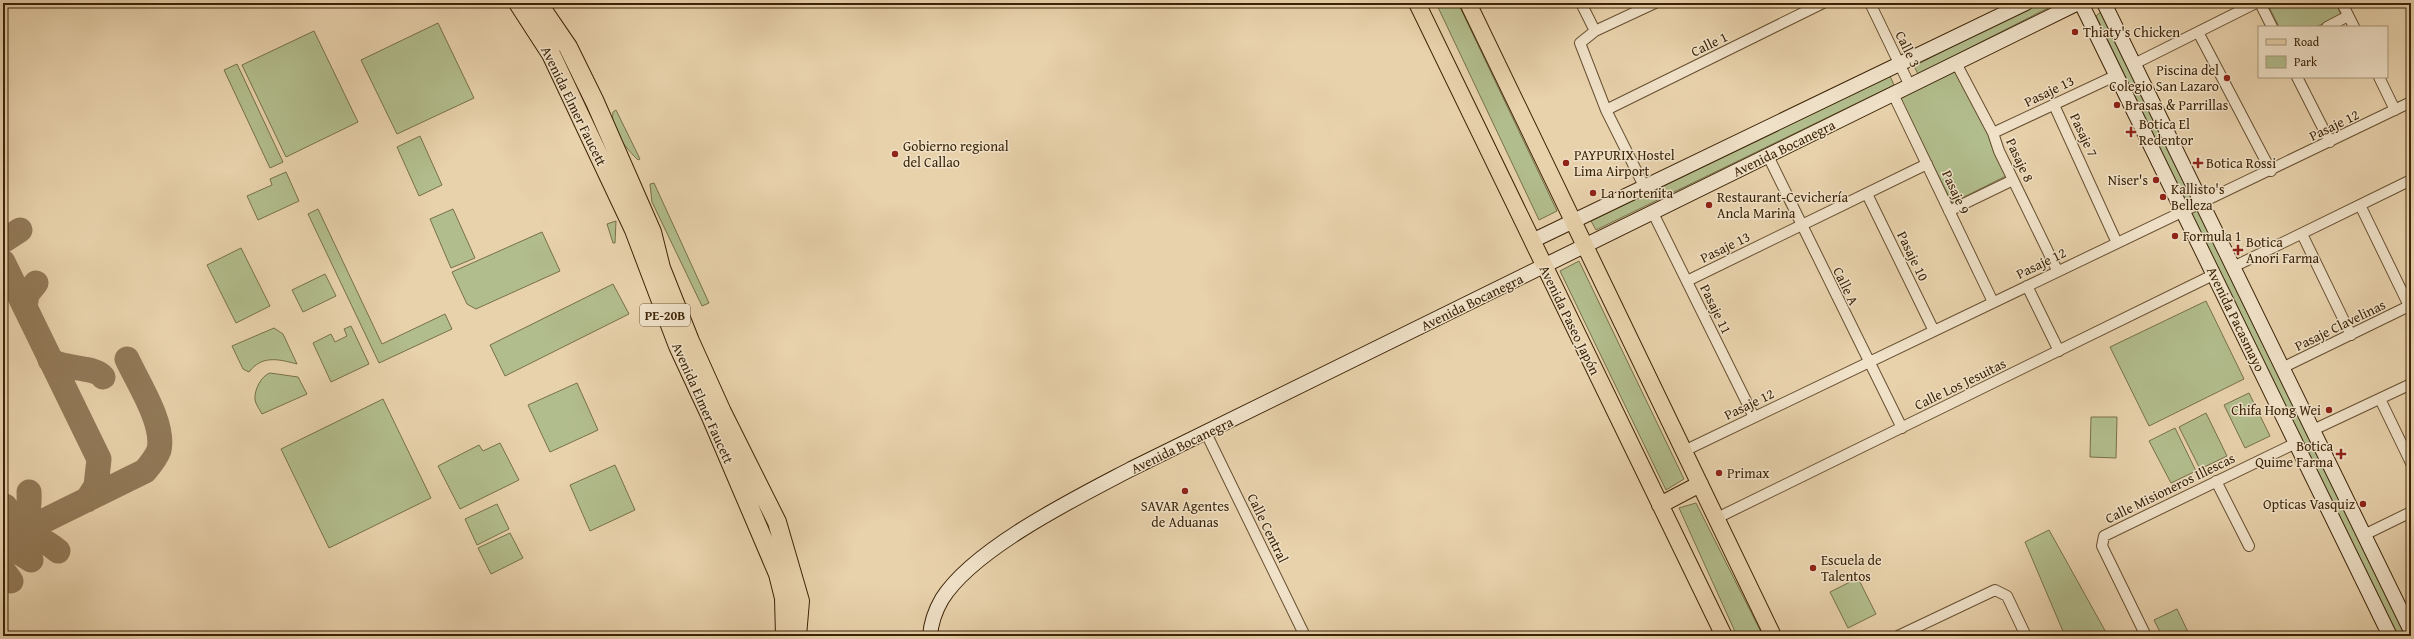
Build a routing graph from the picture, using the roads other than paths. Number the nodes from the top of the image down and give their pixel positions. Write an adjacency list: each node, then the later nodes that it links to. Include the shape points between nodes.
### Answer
1 (518, 3): 86 (highway, Avenida Elmer Faucett / PE-20B, via 551,54 634,230 678,346 778,574 784,598)
2 (538, 3): 87 (highway, Avenida Elmer Faucett / PE-20B, via 568,47 596,102 652,232 661,268 693,348 777,522 800,601)
3 (1417, 3): 51 (main road, Avenida Paseo Japón)
4 (1468, 3): 48 (main road)
5 (1581, 3): 20 (street)
6 (1655, 3): 20 (street)
7 (1823, 3): 32 (street, Calle 1)
8 (1870, 3): 23 (street, Calle 3)
9 (2026, 3): 23 (main road, Avenida Bocanegra)
10 (2078, 3): 22 (main road, Avenida Bocanegra)
11 (2081, 3): 25 (main road, Avenida Pacasmayo)
12 (2104, 3): 24 (main road, Avenida Pacasmayo)
13 (2256, 3): 21 (street)
14 (2260, 3): 17 (street)
15 (2342, 3): 16 (street)
16 (2348, 16): 18 (street); 19 (street)
17 (2272, 26)
18 (2329, 26)
19 (2353, 26)
20 (1595, 31): 32 (street, via 1580,43)
21 (2198, 32): 24 (street); 38 (street)
22 (1956, 63): 28 (main road, Avenida Bocanegra); 34 (street, Pasaje 8)
23 (1900, 64): 28 (street, Calle 3); 41 (main road, Avenida Bocanegra)
24 (2134, 64): 43 (main road, Avenida Pacasmayo)
25 (2117, 75): 31 (street, Pasaje 13); 45 (main road, Avenida Pacasmayo)
26 (2298, 78): 35 (street)
27 (2379, 78): 33 (street)
28 (1910, 86): 29 (main road, Avenida Bocanegra)
29 (1893, 94): 36 (main road, Avenida Bocanegra); 37 (street, Pasaje 9)
30 (2411, 102): 33 (street, Pasaje 12)
31 (2054, 105): 34 (street, Pasaje 13); 52 (street, Pasaje 7)
32 (1606, 110): 41 (street)
33 (2395, 110): 35 (street, Pasaje 12)
34 (1993, 133): 39 (street, Pasaje 8)
35 (2330, 142): 38 (street, Pasaje 12)
36 (1768, 156): 47 (main road, Avenida Bocanegra); 49 (street, Calle A)
37 (1927, 164): 42 (street, Pasaje 13); 46 (street, Pasaje 9)
38 (2271, 170): 43 (street, Pasaje 12)
39 (2014, 180): 46 (street); 56 (street, Pasaje 8)
40 (2411, 180): 44 (street)
41 (1644, 186): 48 (main road, Avenida Bocanegra)
42 (1867, 194): 49 (street, Pasaje 13); 62 (street, Pasaje 10)
43 (2201, 201): 45 (street, Pasaje 12); 55 (main road, Avenida Pacasmayo)
44 (2360, 205): 50 (street); 61 (street)
45 (2183, 210): 52 (street, Pasaje 12); 57 (main road, Avenida Pacasmayo)
46 (1949, 211): 60 (street, Pasaje 9)
47 (1653, 213): 53 (main road, Avenida Bocanegra); 58 (street, Pasaje 11)
48 (1573, 220): 51 (main road, Avenida Bocanegra); 53 (main road)
49 (1802, 226): 58 (street, Pasaje 13); 67 (street, Calle A)
50 (2302, 234): 55 (street); 63 (street)
51 (1532, 241): 54 (main road, Avenida Paseo Japón)
52 (2117, 242): 56 (street, Pasaje 12)
53 (1585, 246): 54 (main road, Avenida Bocanegra); 76 (main road)
54 (1544, 266): 74 (main road, Avenida Bocanegra); 80 (main road, Avenida Paseo Japón)
55 (2233, 267): 64 (main road, Avenida Pacasmayo)
56 (2057, 270): 59 (street, Pasaje 12)
57 (2215, 274): 65 (main road, Avenida Pacasmayo); 66 (street, Calle Los Jesuitas)
58 (1687, 281): 71 (street, Pasaje 11)
59 (2027, 286): 60 (street, Pasaje 12); 66 (street)
60 (1993, 302): 62 (street, Pasaje 12)
61 (2410, 308): 63 (street, Pasaje Clavelinas)
62 (1934, 331): 67 (street, Pasaje 12)
63 (2351, 335): 68 (street, Pasaje Clavelinas)
64 (2267, 336): 65 (main road); 68 (main road, Avenida Pacasmayo)
65 (2249, 345): 75 (main road, Avenida Pacasmayo)
66 (2059, 351): 72 (street, Calle Los Jesuitas)
67 (1868, 362): 71 (street, Pasaje 12); 72 (street, Calle A)
68 (2282, 368): 73 (main road, Avenida Pacasmayo)
69 (2411, 384): 70 (street)
70 (2380, 399): 73 (street); 77 (street)
71 (1754, 417): 76 (street, Pasaje 12)
72 (1902, 428): 82 (street, Calle Los Jesuitas)
73 (2313, 430): 83 (main road, Avenida Pacasmayo)
74 (1206, 433): 88 (main road, Avenida Bocanegra, via 1082,495 992,550 968,570 943,598 934,613); 89 (street, Calle Central)
75 (2296, 443): 78 (street, Calle Misioneros Illescas); 95 (main road, Avenida Pacasmayo)
76 (1684, 451): 79 (main road)
77 (2411, 463)
78 (2216, 481): 84 (street); 94 (street, Calle Misioneros Illescas, via 2104,536 2102,546)
79 (1700, 484): 80 (main road); 82 (main road)
80 (1660, 505): 90 (main road, Avenida Paseo Japón)
81 (2411, 512): 83 (street)
82 (1717, 518): 91 (main road)
83 (2364, 534): 85 (main road, Avenida Pacasmayo)
84 (2249, 546)
85 (2411, 631)
86 (785, 636)
87 (797, 636)
88 (930, 636)
89 (1305, 636)
90 (1724, 636)
91 (1773, 636)
92 (1898, 636): 93 (street, via 1989,592 1999,591 2007,596)
93 (2026, 636)
94 (2146, 636)
95 (2390, 636)

